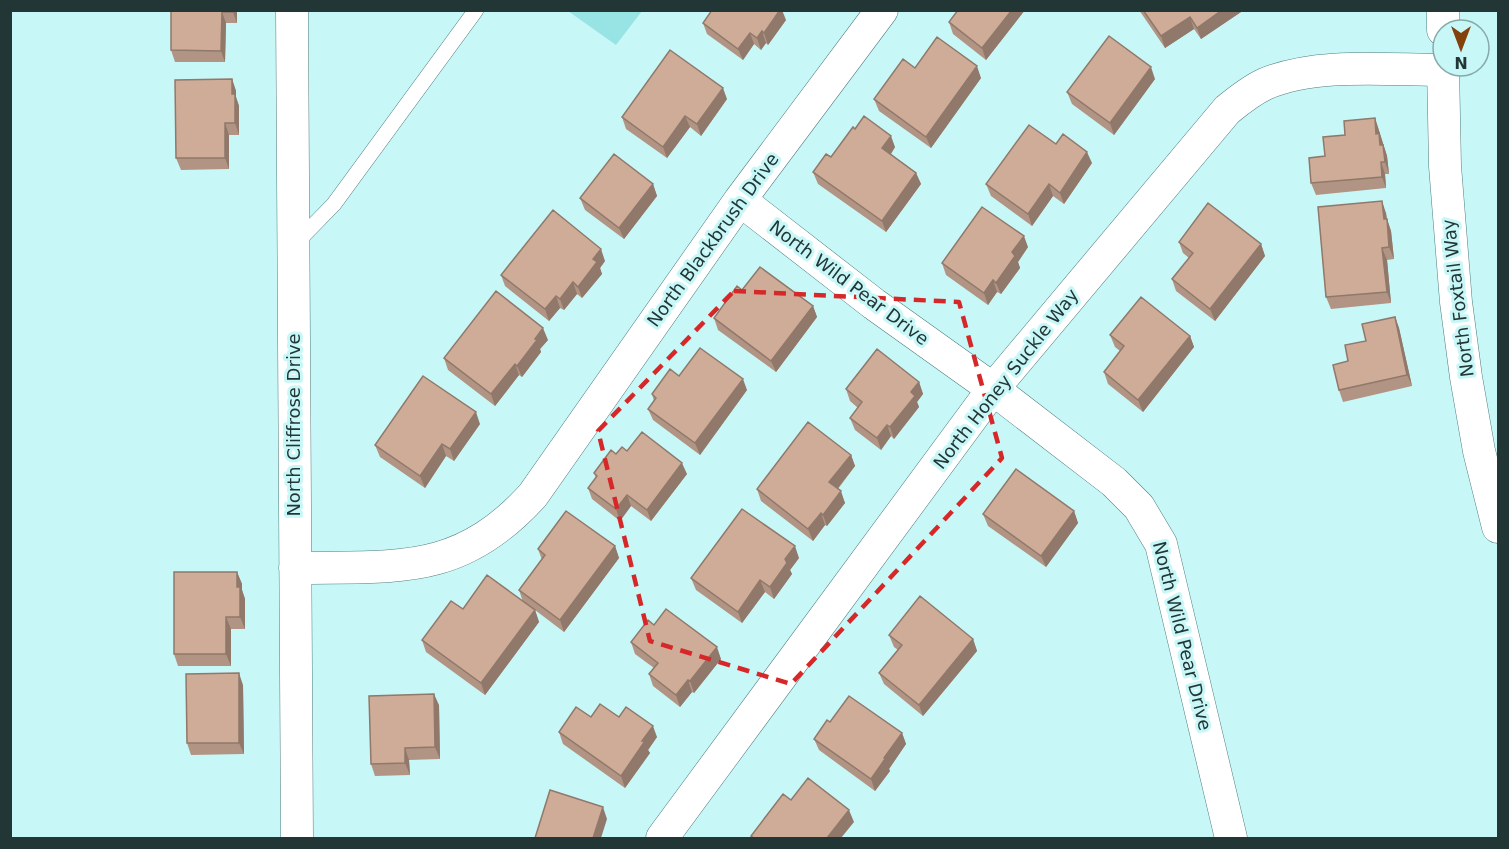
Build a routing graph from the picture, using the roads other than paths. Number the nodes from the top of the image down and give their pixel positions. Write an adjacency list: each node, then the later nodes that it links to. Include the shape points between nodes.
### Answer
1 (292, 10): 7 (street, North Cliffrose Drive)
2 (476, 10): 7 (lane, via 334,204)
3 (882, 10): 6 (street, North Blackbrush Drive)
4 (1431, 68): 8 (street, North Honey Suckle Way, via 1306,72 1273,81 1244,96 1211,126)
5 (1443, 78): 9 (street, North Foxtail Way, via 1445,166 1456,302 1479,451)
6 (740, 200): 8 (street, North Wild Pear Drive, via 874,304); 10 (street, North Blackbrush Drive, via 533,495 495,531 452,555 409,565)
7 (292, 247): 10 (street, North Cliffrose Drive)
8 (993, 389): 11 (street, North Wild Pear Drive, via 1114,482 1149,522 1161,544); 13 (street, North Honey Suckle Way)
9 (1498, 527)
10 (295, 568): 12 (street, North Cliffrose Drive)
11 (1222, 835)
12 (297, 838)
13 (662, 838)

